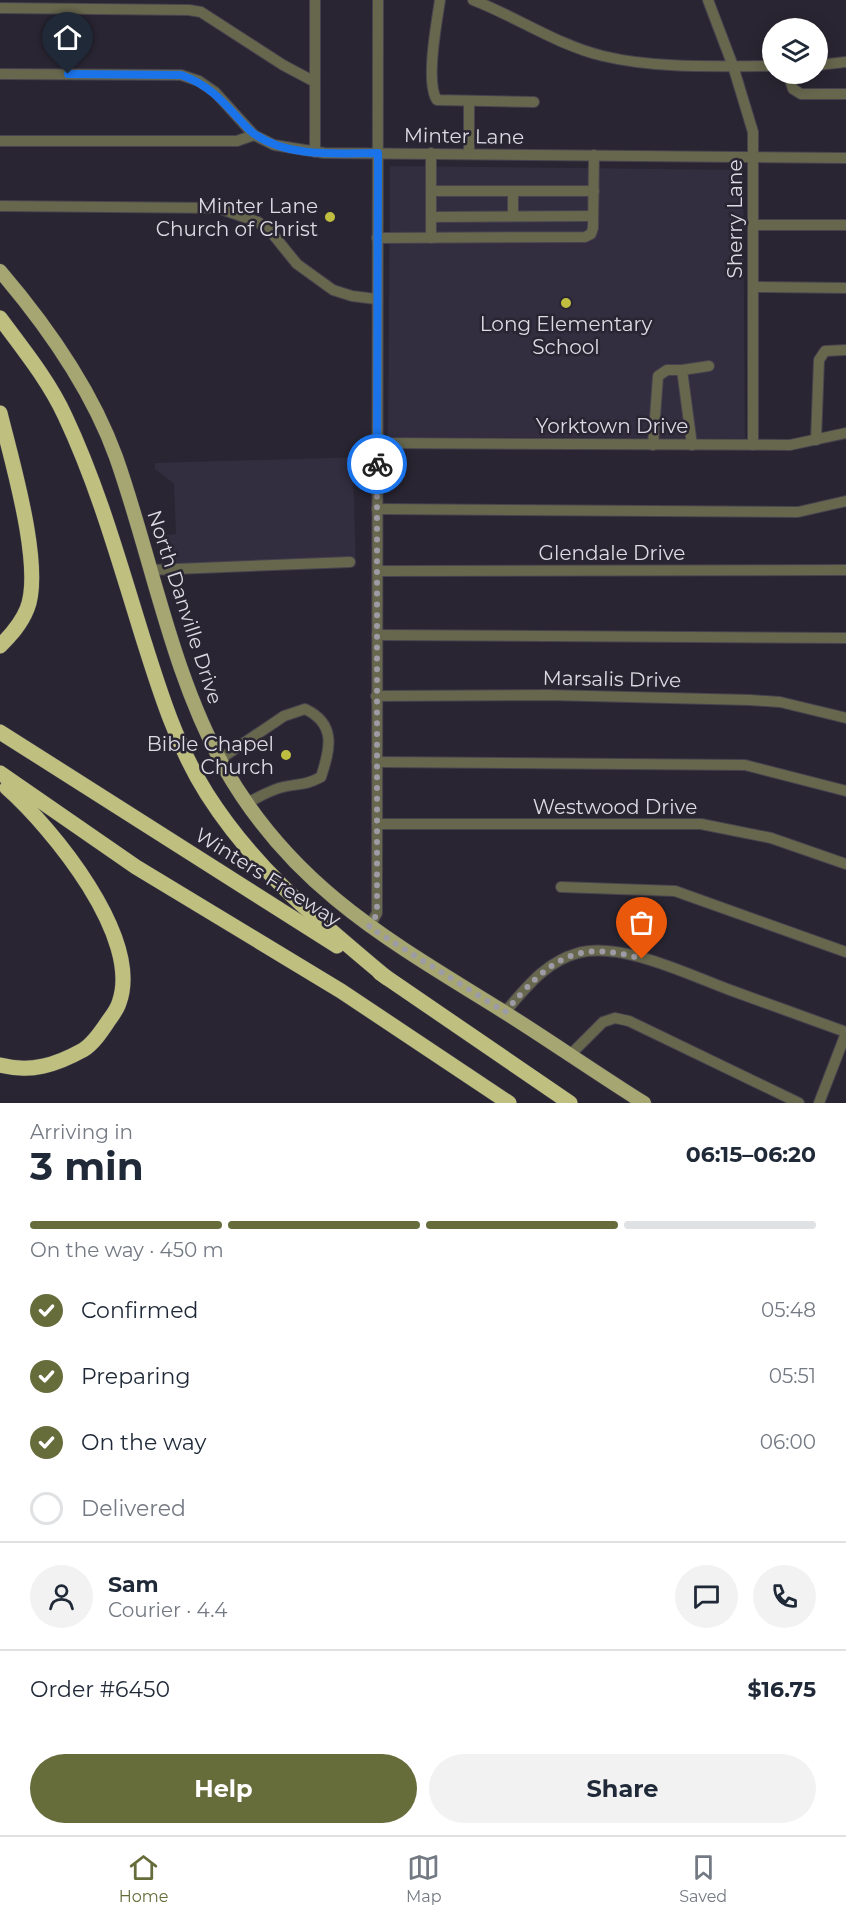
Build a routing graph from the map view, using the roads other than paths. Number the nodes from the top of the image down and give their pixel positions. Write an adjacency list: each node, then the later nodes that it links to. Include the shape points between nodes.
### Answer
1 (315, 0): 12 (street)
2 (378, 0): 20 (street)
3 (440, 0): 15 (street, via 434,96 441,102)
4 (473, 0): 9 (street, via 562,42 603,56 645,63)
5 (708, 0): 9 (street, Sherry Lane)
6 (0, 8): 12 (street, via 201,12)
7 (846, 62): 8 (street)
8 (828, 64)
9 (733, 66): 10 (street); 24 (street, Sherry Lane, via 753,132)
10 (762, 66)
11 (0, 74): 17 (street, Minter Lane, via 181,75 215,92)
12 (315, 82): 19 (street)
13 (791, 84): 14 (street, via 801,94)
14 (846, 94)
15 (469, 102): 16 (street); 22 (street)
16 (534, 102)
17 (254, 135): 18 (street, via 237,141); 19 (street, Minter Lane, via 274,145)
18 (0, 141)
19 (315, 152): 20 (street, Minter Lane)
20 (378, 153): 21 (street, Minter Lane); 35 (street)
21 (431, 153): 22 (street, Minter Lane); 26 (street)
22 (469, 154): 23 (street, Minter Lane)
23 (594, 155): 24 (street, Minter Lane); 28 (street)
24 (753, 157): 25 (street, Minter Lane); 33 (street, Sherry Lane)
25 (846, 158)
26 (431, 191): 27 (street); 32 (street)
27 (513, 191): 28 (street); 30 (street)
28 (594, 191): 31 (street)
29 (0, 206): 40 (street, via 218,208 258,222 297,264 333,290)
30 (513, 216): 31 (street); 32 (street)
31 (593, 216): 36 (street, via 591,234 585,237)
32 (431, 217): 36 (street)
33 (753, 225): 34 (street); 38 (street, Sherry Lane)
34 (846, 225)
35 (377, 238): 36 (street); 40 (street)
36 (431, 238)
37 (0, 271): 55 (main road, North Danville Drive, via 55,342 96,413 115,454)
38 (753, 287): 39 (street); 51 (street, Sherry Lane)
39 (846, 288)
40 (376, 299): 48 (street)
41 (0, 318): 75 (highway, via 64,414 93,484 161,696 183,750 207,793 240,841 279,886)
42 (846, 350): 47 (street, via 825,351 819,360)
43 (709, 366): 44 (street)
44 (682, 370): 49 (street, via 667,370 658,376); 50 (street)
45 (0, 413): 60 (highway, via 32,568 27,609)
46 (846, 433): 47 (street, Yorktown Drive)
47 (816, 440): 51 (street, Yorktown Drive)
48 (377, 443): 49 (street, Yorktown Drive); 53 (street)
49 (653, 445): 50 (street, Yorktown Drive)
50 (693, 445): 51 (street, Yorktown Drive)
51 (753, 446)
52 (846, 501): 53 (street, via 798,512)
53 (377, 509): 57 (street)
54 (350, 562): 55 (street)
55 (152, 570): 64 (main road, North Danville Drive, via 179,660)
56 (846, 570): 57 (street, Glendale Drive)
57 (378, 571): 58 (street)
58 (377, 635): 59 (street); 61 (street)
59 (846, 638)
60 (0, 646)
61 (376, 696): 62 (street, Marsalis Drive, via 750,700 780,702); 65 (street)
62 (846, 718)
63 (0, 732): 75 (highway, Winters Freeway)
64 (220, 759): 69 (main road, North Danville Drive); 69 (street, via 294,712 305,709 317,715 326,727 330,746 321,777 305,786 271,790)
65 (377, 762): 68 (street, via 745,765); 70 (street)
66 (0, 773): 81 (highway, via 136,867 341,991)
67 (0, 782): 79 (highway, via 61,846 96,896 117,942 122,974 120,1003 87,1048 62,1062 38,1068)
68 (846, 791)
69 (247, 803): 73 (main road, North Danville Drive, via 287,855)
70 (377, 824): 71 (street, Westwood Drive, via 701,825 771,838); 73 (street, via 377,914)
71 (846, 864)
72 (561, 888): 74 (street, via 675,891)
73 (369, 927): 76 (main road, North Danville Drive)
74 (846, 952)
75 (387, 978): 80 (highway, Winters Freeway)
76 (505, 1012): 77 (street, via 537,975 577,953 601,951 626,954 672,969); 78 (main road, North Danville Drive)
77 (846, 1033): 86 (street)
78 (569, 1056): 84 (main road, North Danville Drive); 85 (street, via 603,1022 615,1018 629,1021)
79 (0, 1065)
80 (526, 1073): 82 (highway, Winters Freeway); 83 (highway)
81 (509, 1103)
82 (570, 1103)
83 (584, 1103)
84 (644, 1103)
85 (799, 1103)
86 (819, 1103)

